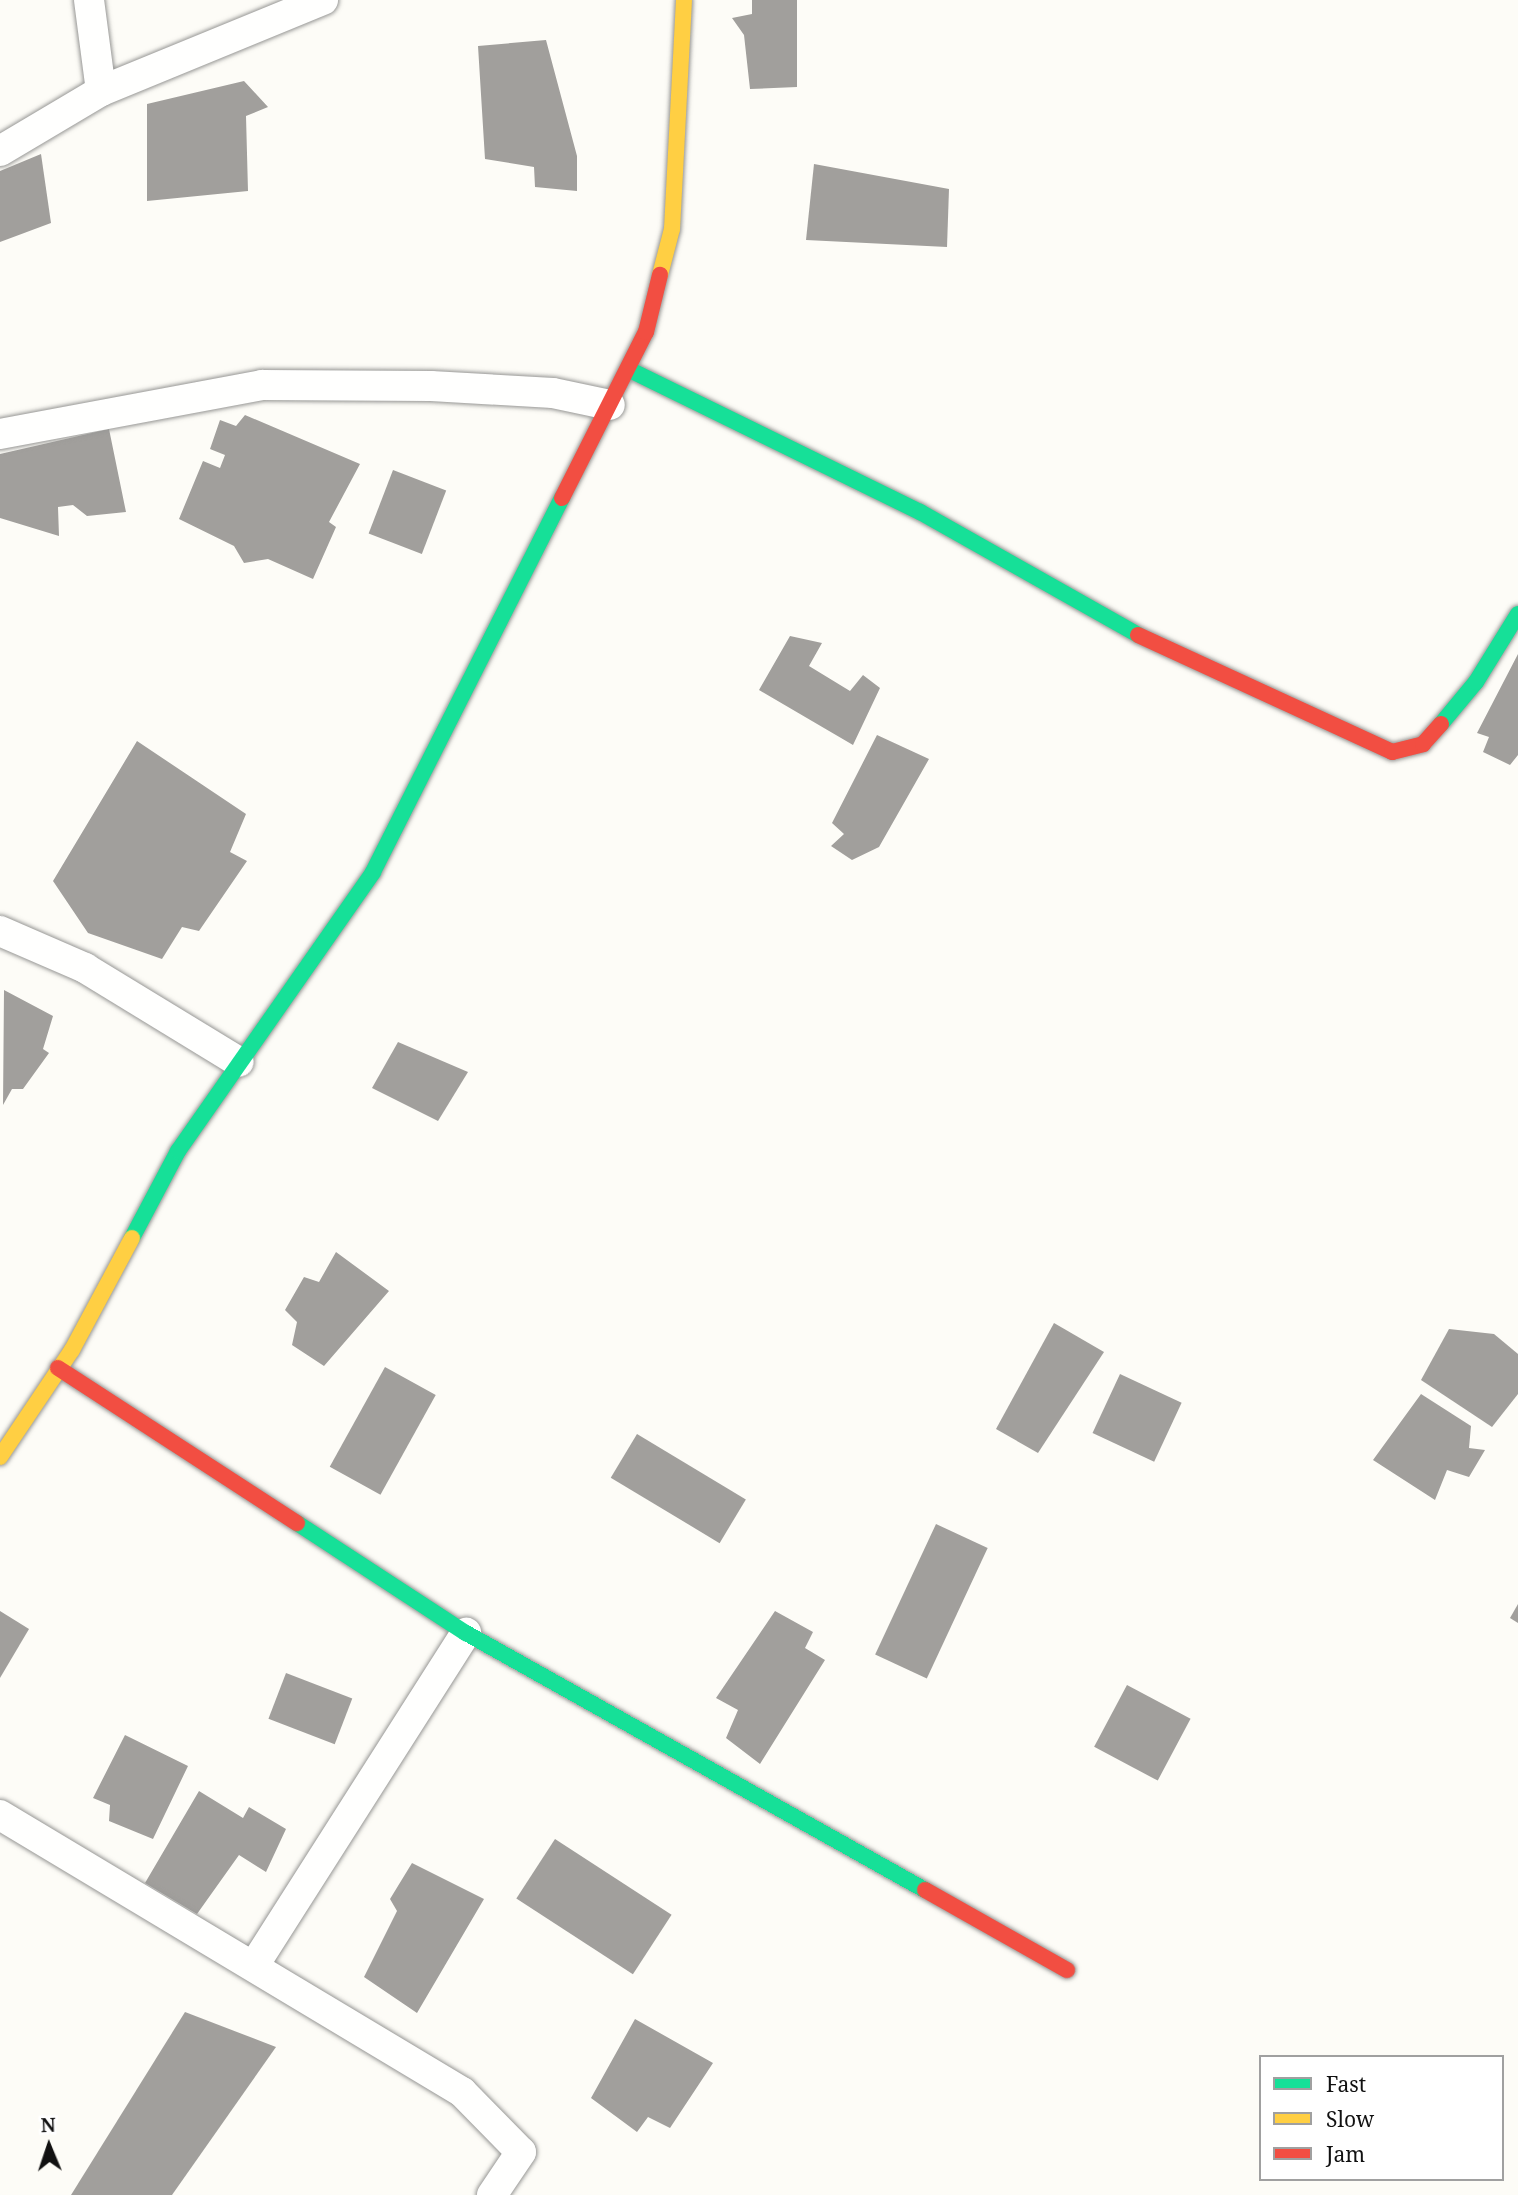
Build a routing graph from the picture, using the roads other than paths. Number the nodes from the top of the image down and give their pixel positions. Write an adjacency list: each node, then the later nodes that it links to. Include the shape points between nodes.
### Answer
1 (89, 0): 4 (street)
2 (323, 0): 4 (street)
3 (684, 0): 6 (street, via 672,229 646,332)
4 (101, 91): 5 (street)
5 (0, 151)
6 (628, 369): 7 (street); 9 (street, via 920,512 1121,626 1392,752 1423,744 1476,682)
7 (610, 405): 8 (street, via 553,393 431,386 262,385); 11 (street, via 373,872)
8 (0, 434)
9 (1518, 614)
10 (0, 931): 11 (street, via 85,968)
11 (239, 1062): 12 (street, via 178,1151)
12 (58, 1368): 13 (street); 14 (street)
13 (0, 1457)
14 (466, 1633): 16 (street); 17 (street)
15 (0, 1815): 16 (street)
16 (255, 1964): 18 (street, via 462,2092 521,2152)
17 (1067, 1970)
18 (492, 2195)

